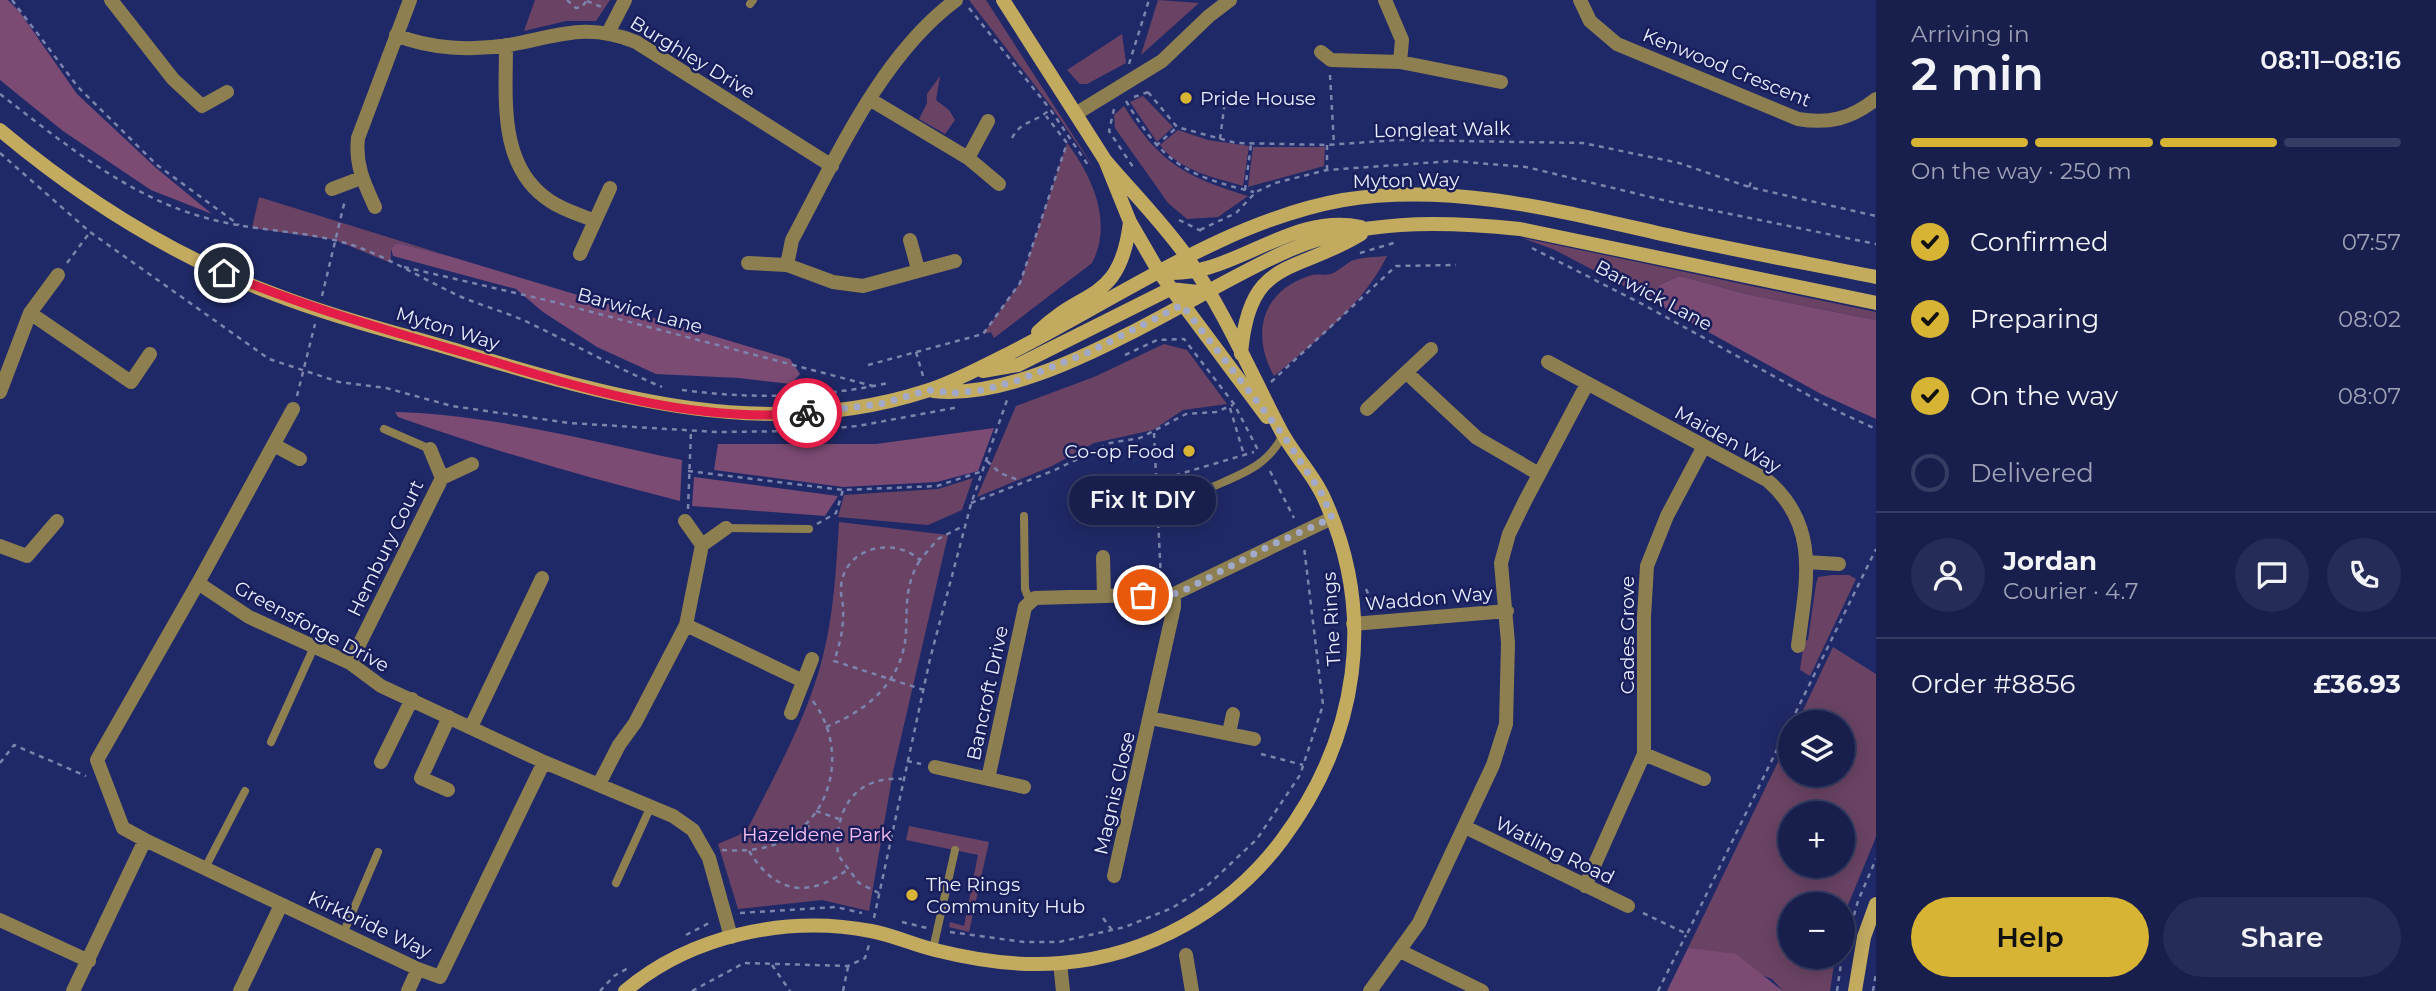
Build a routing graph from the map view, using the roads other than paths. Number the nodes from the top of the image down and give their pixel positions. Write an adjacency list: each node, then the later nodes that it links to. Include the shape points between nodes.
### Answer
1 (410, 0): 10 (street)
2 (625, 0): 9 (street)
3 (956, 0): 17 (street, via 927,26 884,77)
4 (1003, 0): 18 (street)
5 (1230, 0): 18 (street, via 1162,61)
6 (1385, 0): 13 (street, via 1402,40)
7 (1580, 0): 16 (street, Kenwood Crescent, via 1590,21 1617,44 1798,119 1820,123 1843,119)
8 (116, 2): 15 (street, via 173,79 202,106)
9 (609, 31): 11 (street, Burghley Drive, via 552,35); 23 (street, Burghley Drive, via 636,42)
10 (396, 35): 11 (street, Burghley Drive, via 440,47); 24 (street, via 358,138)
11 (506, 45): 29 (street, via 507,133 522,174 550,201)
12 (1326, 56): 13 (street)
13 (1400, 62): 14 (street)
14 (1501, 82)
15 (227, 92)
16 (1876, 99)
17 (871, 100): 21 (street); 23 (street)
18 (1077, 113): 22 (street)
19 (988, 121): 21 (street)
20 (0, 130): 53 (street, Myton Way, via 106,208 224,273 299,303 570,384 629,400 785,415 880,404)
21 (968, 158): 25 (street)
22 (1105, 160): 30 (street); 41 (street, The Rings, via 1162,229)
23 (832, 166): 36 (street, via 792,240)
24 (356, 180): 27 (street); 28 (street)
25 (999, 184)
26 (610, 188): 29 (street)
27 (332, 190)
28 (375, 207)
29 (595, 221): 33 (street)
30 (1130, 222): 38 (street); 45 (street, via 1123,257 1099,292 1045,324)
31 (1369, 229): 41 (street, via 1339,222 1319,226 1271,240); 42 (street, via 1284,252); 43 (street, via 1461,223 1520,229); 48 (street, via 1337,248 1298,261 1263,284 1246,313)
32 (910, 240): 37 (street)
33 (580, 254)
34 (955, 261): 37 (street)
35 (748, 263): 36 (street)
36 (787, 265): 37 (street, via 833,282 863,286)
37 (919, 269)
38 (1159, 272): 41 (street, Myton Way); 45 (street, Myton Way)
39 (58, 275): 44 (street)
40 (1876, 277): 41 (street, Myton Way, via 1559,210 1433,196 1347,200 1280,216)
41 (1183, 283): 42 (street); 51 (street, via 1018,365); 53 (street, Myton Way, via 1161,316 1087,353 984,390); 58 (street, The Rings, via 1204,336)
42 (1208, 293): 48 (street, The Rings)
43 (1876, 303)
44 (30, 313): 47 (street, via 131,382); 54 (street)
45 (1024, 346): 51 (street, Myton Way)
46 (1431, 349): 50 (street)
47 (150, 354)
48 (1241, 355): 58 (street, The Rings)
49 (1548, 362): 52 (street, Maiden Way)
50 (1407, 373): 56 (street); 64 (street, via 1477,438)
51 (967, 375): 53 (street, Myton Way)
52 (1587, 384): 60 (street, Maiden Way); 64 (street)
53 (929, 390)
54 (0, 392)
55 (293, 409): 59 (street)
56 (1367, 409)
57 (384, 429): 61 (lane)
58 (1283, 435): 66 (lane, via 1264,461); 68 (street, The Rings, via 1322,494)
59 (274, 445): 62 (street); 79 (street)
60 (1704, 446): 76 (street, Maiden Way, via 1767,480 1786,496 1803,530); 100 (street, Cades Grove, via 1647,566)
61 (430, 449): 65 (street, Hembury Court)
62 (300, 459)
63 (472, 464): 65 (street)
64 (1539, 474): 83 (street, via 1509,534 1502,563)
65 (442, 478): 89 (street, Hembury Court)
66 (1210, 488)
67 (1024, 516): 82 (lane, via 1025,589)
68 (1332, 518): 80 (street); 84 (street, The Rings, via 1346,555)
69 (57, 520): 74 (street, via 27,556)
70 (685, 521): 73 (street)
71 (726, 528): 72 (lane); 73 (street)
72 (808, 529)
73 (702, 545): 85 (street)
74 (0, 546)
75 (1102, 557): 81 (street)
76 (1806, 562): 77 (street); 86 (street, Maiden Way)
77 (1839, 564)
78 (542, 578): 96 (street)
79 (198, 583): 87 (street, Greensforge Drive, via 248,617); 112 (street, via 97,760 123,828)
80 (1168, 594): 81 (street); 95 (street, Magnis Close, via 1174,607)
81 (1104, 596): 82 (street, via 1035,598)
82 (1030, 603): 104 (street, Bancroft Drive, via 1025,607)
83 (1507, 611): 84 (street, Waddon Way); 111 (street, via 1507,724)
84 (1353, 624): 129 (street, The Rings, via 1354,668 1343,723 1302,813 1273,852 1237,890 1179,930 1113,954)
85 (686, 625): 90 (street); 106 (street)
86 (1798, 646)
87 (314, 647): 89 (street, Greensforge Drive); 99 (lane)
88 (812, 659): 90 (street)
89 (350, 663): 91 (street, Greensforge Drive)
90 (802, 686): 92 (street)
91 (412, 699): 94 (street, Greensforge Drive); 101 (street)
92 (791, 713)
93 (1233, 714): 97 (street)
94 (449, 717): 96 (street, Greensforge Drive); 108 (street, via 421,778)
95 (1150, 718): 97 (street, Magnis Close); 116 (street, Magnis Close)
96 (471, 727): 102 (street, Greensforge Drive)
97 (1229, 733): 98 (street, Magnis Close)
98 (1254, 738)
99 (271, 742)
100 (1644, 754): 105 (street); 118 (street, Cades Grove)
101 (381, 762)
102 (544, 762): 106 (street, Greensforge Drive); 130 (street, Kirkbride Way, via 440,977)
103 (935, 767): 104 (street)
104 (988, 779): 107 (street)
105 (1704, 779)
106 (599, 784): 110 (street, Greensforge Drive)
107 (1024, 787)
108 (448, 790)
109 (245, 791): 115 (lane)
110 (651, 806): 117 (lane); 124 (street, Greensforge Drive, via 693,830 709,859)
111 (1465, 827): 118 (street, Watling Road); 126 (street)
112 (145, 840): 115 (street, Kirkbride Way); 128 (street)
113 (955, 850): 125 (lane)
114 (378, 852): 123 (lane)
115 (205, 869): 120 (street, Kirkbride Way)
116 (1114, 876)
117 (616, 883)
118 (1585, 886): 121 (street, Watling Road)
119 (1876, 904): 139 (street, via 1864,937)
120 (281, 905): 123 (street, Kirkbride Way); 133 (street)
121 (1628, 906)
122 (0, 920): 128 (street)
123 (343, 934): 130 (street, Kirkbride Way)
124 (731, 937): 125 (street, The Rings, via 777,927 818,925 871,931); 134 (street, The Rings, via 678,957)
125 (933, 950): 129 (street, The Rings, via 989,961)
126 (1401, 951): 137 (street); 138 (street)
127 (1186, 955): 136 (street)
128 (89, 961): 132 (street)
129 (1060, 964): 135 (street)
130 (418, 969): 131 (street)
131 (410, 990)
132 (73, 991)
133 (240, 991)
134 (625, 991)
135 (1063, 991)
136 (1192, 991)
137 (1370, 991)
138 (1482, 991)
139 (1854, 991)

